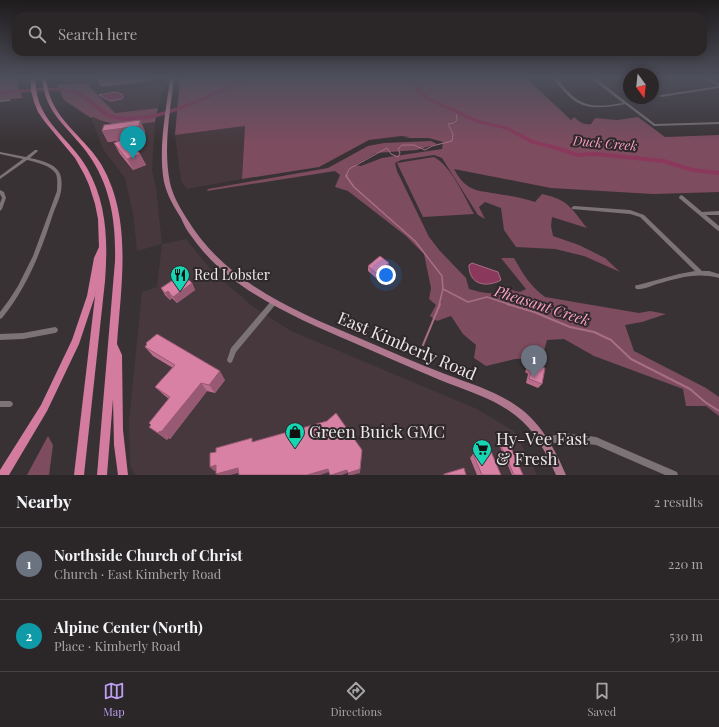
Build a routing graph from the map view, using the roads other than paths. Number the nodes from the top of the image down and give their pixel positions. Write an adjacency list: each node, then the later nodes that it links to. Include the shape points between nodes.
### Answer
1 (35, 100): 18 (highway, via 47,123 77,157 90,180 100,214)
2 (48, 100): 26 (highway, via 56,114 95,160 113,199 119,250)
3 (169, 100): 22 (main road, East Kimberly Road, via 164,156 168,189 182,217 206,250 227,271)
4 (576, 100): 5 (street, via 600,107)
5 (626, 104): 6 (street, via 657,125)
6 (719, 123)
7 (36, 151): 9 (street)
8 (0, 153): 9 (street)
9 (26, 158): 10 (street); 23 (street, via 47,165 57,172 60,181 59,191 35,260 14,300)
10 (0, 178)
11 (0, 192): 14 (street, via 4,198)
12 (680, 196): 16 (street)
13 (574, 208): 19 (street, via 630,212 642,216)
14 (0, 209)
15 (719, 213): 16 (street)
16 (701, 214): 17 (street)
17 (719, 229)
18 (103, 246): 31 (highway, via 76,342 44,408); 32 (highway)
19 (700, 272): 20 (street); 21 (street)
20 (719, 276)
21 (638, 287)
22 (274, 302): 27 (street, via 233,350); 30 (main road, East Kimberly Road, via 312,322 503,403 526,418)
23 (0, 316)
24 (55, 330): 25 (street, via 23,336)
25 (0, 336)
26 (113, 345): 33 (highway); 34 (highway, via 118,355 116,429)
27 (230, 360)
28 (0, 404): 29 (street)
29 (10, 404)
30 (544, 442): 35 (main road, East Kimberly Road); 36 (street, via 563,437 596,441)
31 (4, 475)
32 (79, 475)
33 (102, 475)
34 (123, 475)
35 (561, 475)
36 (674, 475)

